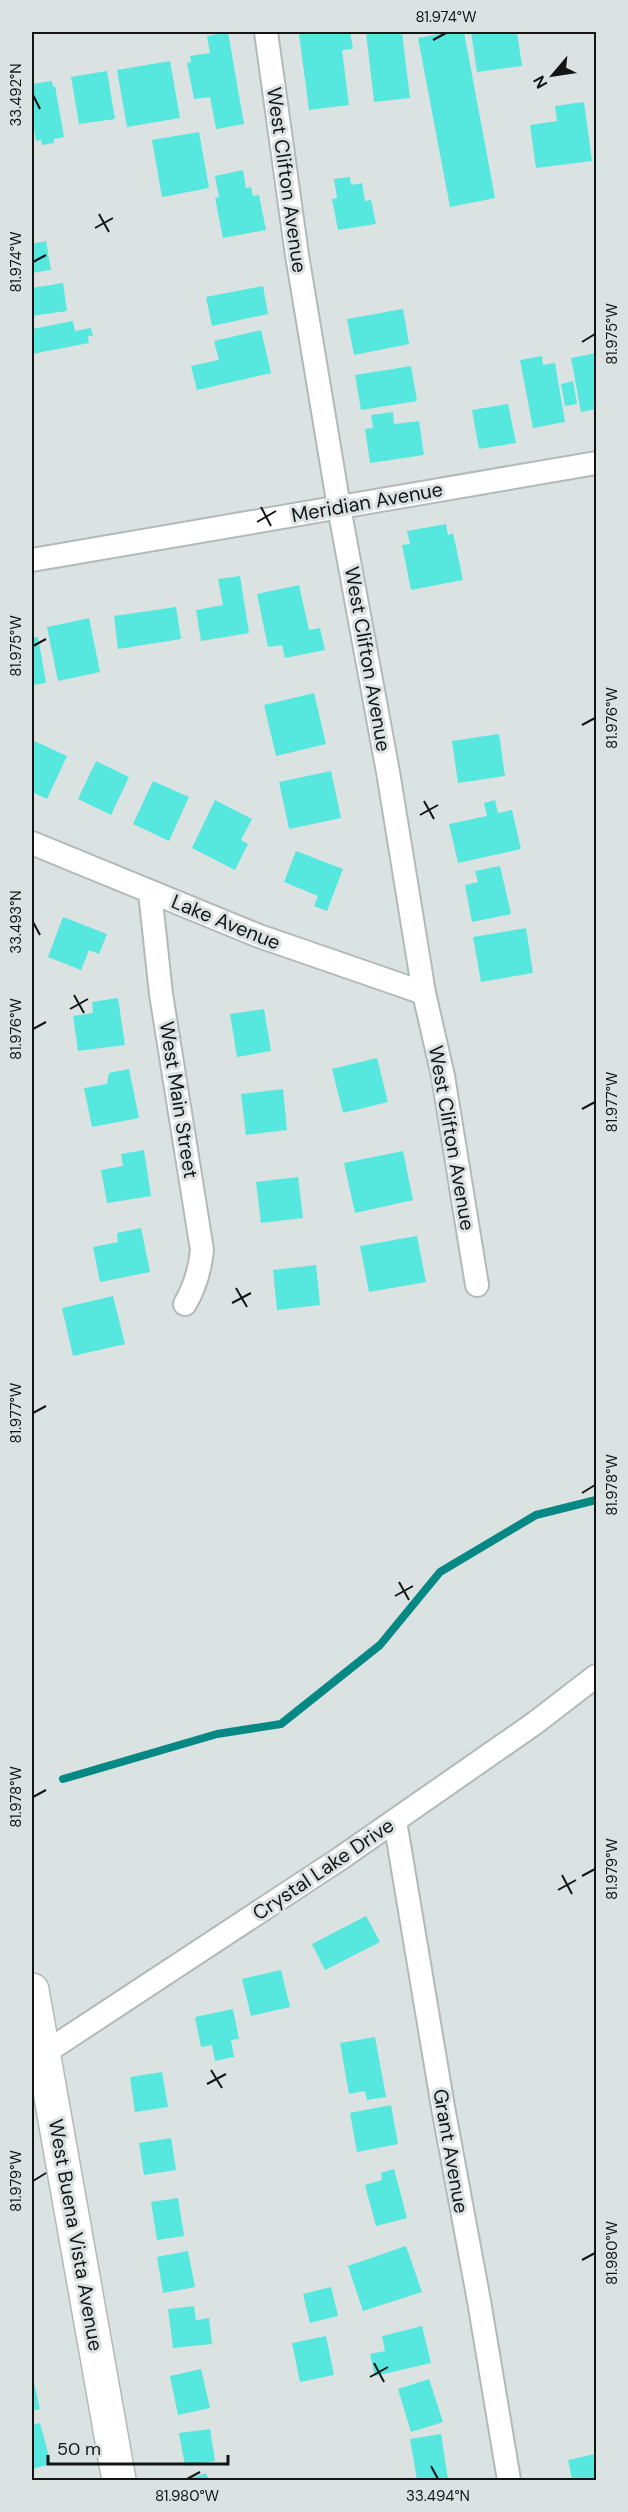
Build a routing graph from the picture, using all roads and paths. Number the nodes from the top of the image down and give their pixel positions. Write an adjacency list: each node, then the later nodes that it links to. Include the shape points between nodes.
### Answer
1 (266, 32): 3 (street, West Clifton Avenue, via 297,255)
2 (597, 463): 3 (street, Meridian Avenue)
3 (339, 507): 4 (street, Meridian Avenue); 7 (street, West Clifton Avenue)
4 (32, 560)
5 (32, 843): 6 (street, Lake Avenue)
6 (150, 892): 7 (street, Lake Avenue, via 259,936); 9 (street, West Main Street, via 161,994 202,1241 200,1268)
7 (424, 993): 8 (street, West Clifton Avenue, via 443,1076)
8 (477, 1285)
9 (185, 1304)
10 (597, 1676): 11 (street, Crystal Lake Drive)
11 (395, 1821): 13 (street, Crystal Lake Drive); 15 (street, Grant Avenue)
12 (32, 1990): 13 (street, West Buena Vista Avenue)
13 (43, 2054): 14 (street, West Buena Vista Avenue)
14 (119, 2481)
15 (509, 2481)

